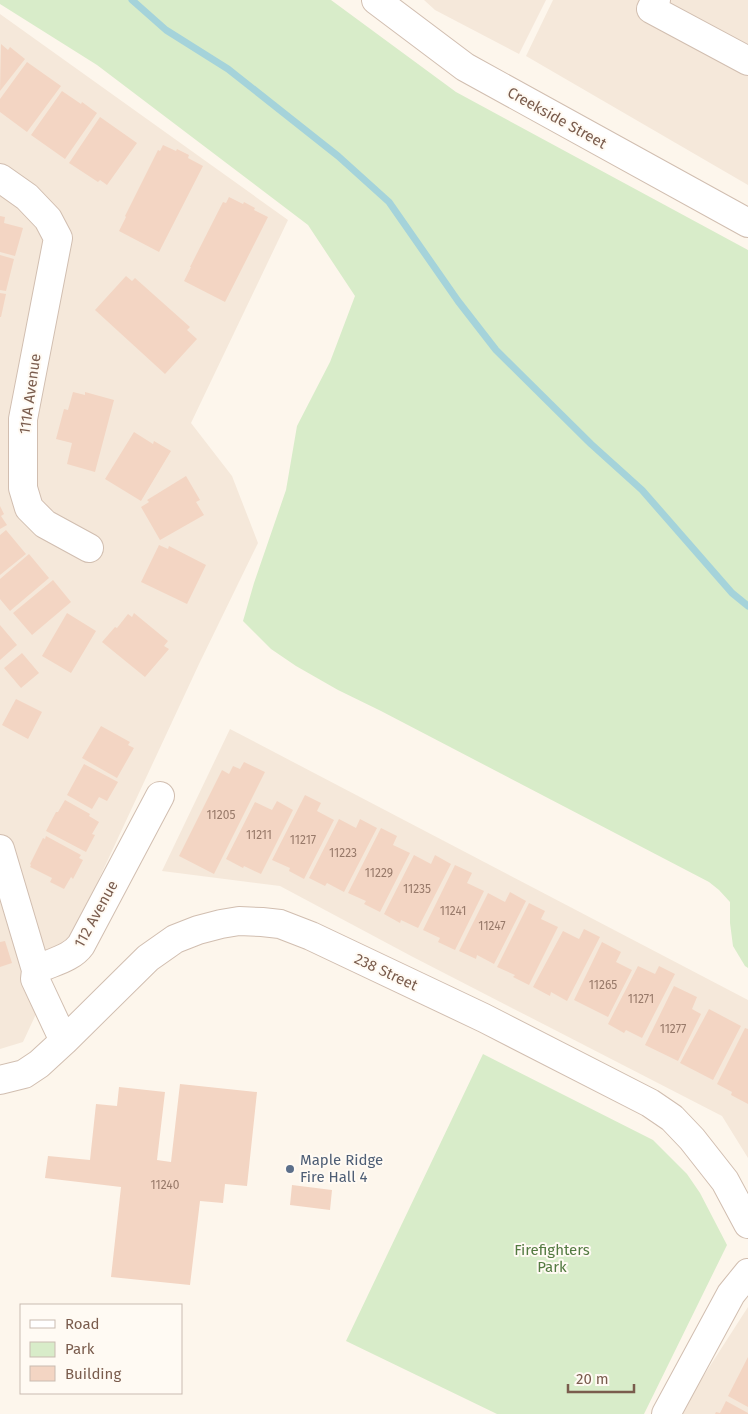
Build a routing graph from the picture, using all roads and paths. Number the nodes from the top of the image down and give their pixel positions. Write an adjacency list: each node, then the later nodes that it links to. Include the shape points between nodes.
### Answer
1 (376, 0): 5 (street, Creekside Street, via 465,67)
2 (653, 5): 3 (street)
3 (748, 60)
4 (0, 178): 6 (street, 111A Avenue, via 27,197 48,219 58,238 23,419 23,488 29,508 45,524)
5 (748, 222)
6 (89, 548)
7 (160, 796): 9 (street, 112 Avenue, via 77,951)
8 (0, 849): 9 (street)
9 (36, 970): 10 (street, via 35,979)
10 (64, 1041): 11 (street, 238 Street, via 24,1074); 12 (street, 238 Street, via 148,958 175,940 198,930 239,921 280,924 484,1018 650,1103 672,1118 692,1139 725,1181)
11 (0, 1080)
12 (748, 1224)
13 (748, 1274): 14 (street, via 731,1294)
14 (666, 1414)

